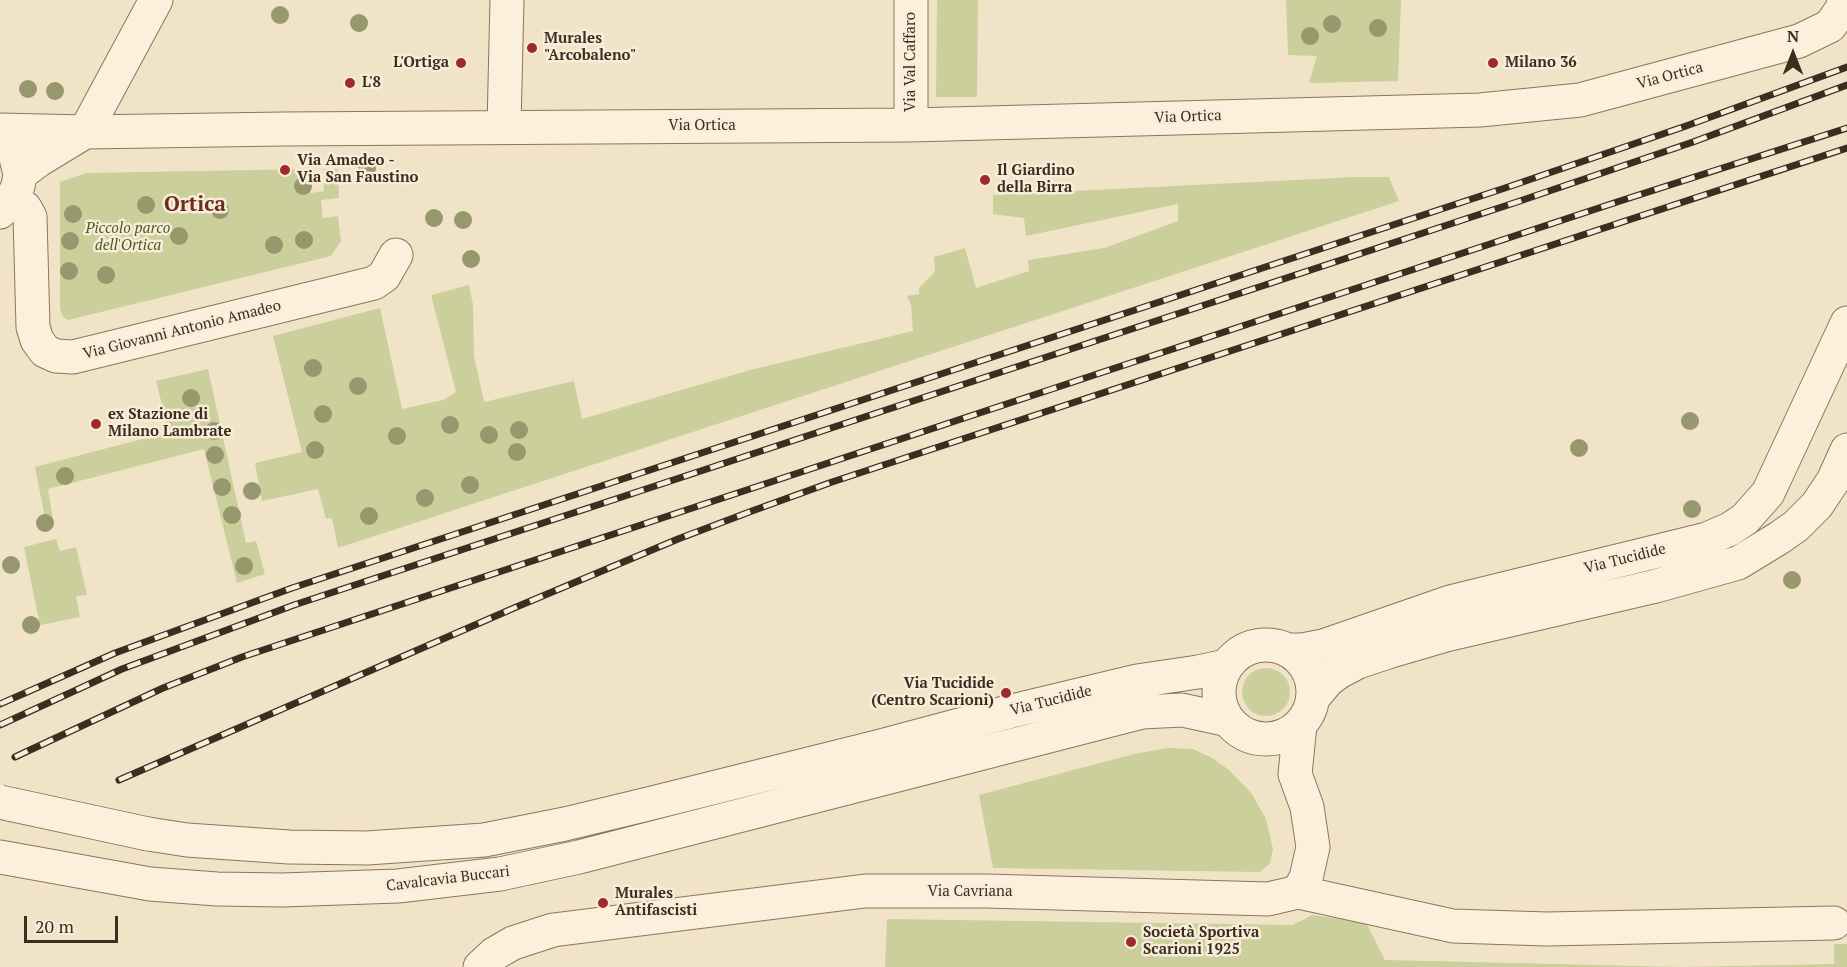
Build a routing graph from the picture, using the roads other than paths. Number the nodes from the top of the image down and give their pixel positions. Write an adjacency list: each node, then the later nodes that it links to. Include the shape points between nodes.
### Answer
1 (156, 0): 8 (street)
2 (507, 0): 6 (street)
3 (911, 0): 5 (street, Via Val Caffaro)
4 (1844, 0): 5 (street, Via Ortica, via 1830,26 1799,41 1557,104 1469,110)
5 (911, 125): 6 (street, Via Ortica)
6 (504, 127): 8 (street)
7 (0, 130): 8 (street)
8 (85, 132): 10 (street, via 39,160)
9 (0, 137): 10 (street, Via Giovanni Antonio Amadeo, via 15,154)
10 (11, 195): 11 (street, Via Giovanni Antonio Amadeo, via 30,217 33,327 45,351 56,356 74,357 374,282 384,276)
11 (396, 255)
12 (1844, 331): 13 (street, via 1836,350 1840,369); 15 (street, Via Tucidide, via 1768,493 1730,530 1450,602 1323,646)
13 (1847, 376)
14 (1847, 450): 17 (street, via 1818,505 1796,526 1738,562 1446,635 1358,662 1328,680)
15 (1288, 650): 16 (street, Via Tucidide, via 1254,646 1239,653); 17 (street, via 1309,673 1313,688)
16 (1226, 666): 18 (street, via 1218,693); 20 (street, Via Tucidide, via 1137,681 1012,711)
17 (1306, 712): 19 (street, via 1283,736); 21 (street)
18 (1227, 720): 19 (street); 20 (street, via 1182,710 1142,712)
19 (1258, 739): 21 (street)
20 (882, 762): 22 (street, bridge, via 484,840 367,848 187,840); 23 (street, Cavalcavia Buccari, via 579,857 489,875 398,886 217,889 150,884)
21 (1295, 774): 24 (street, via 1307,807 1312,847)
22 (0, 802)
23 (0, 857)
24 (1299, 892): 25 (street, via 1453,926 1546,929); 26 (street, Via Cavriana, via 1268,899 865,891 553,930 513,944)
25 (1834, 924)
26 (480, 967)

